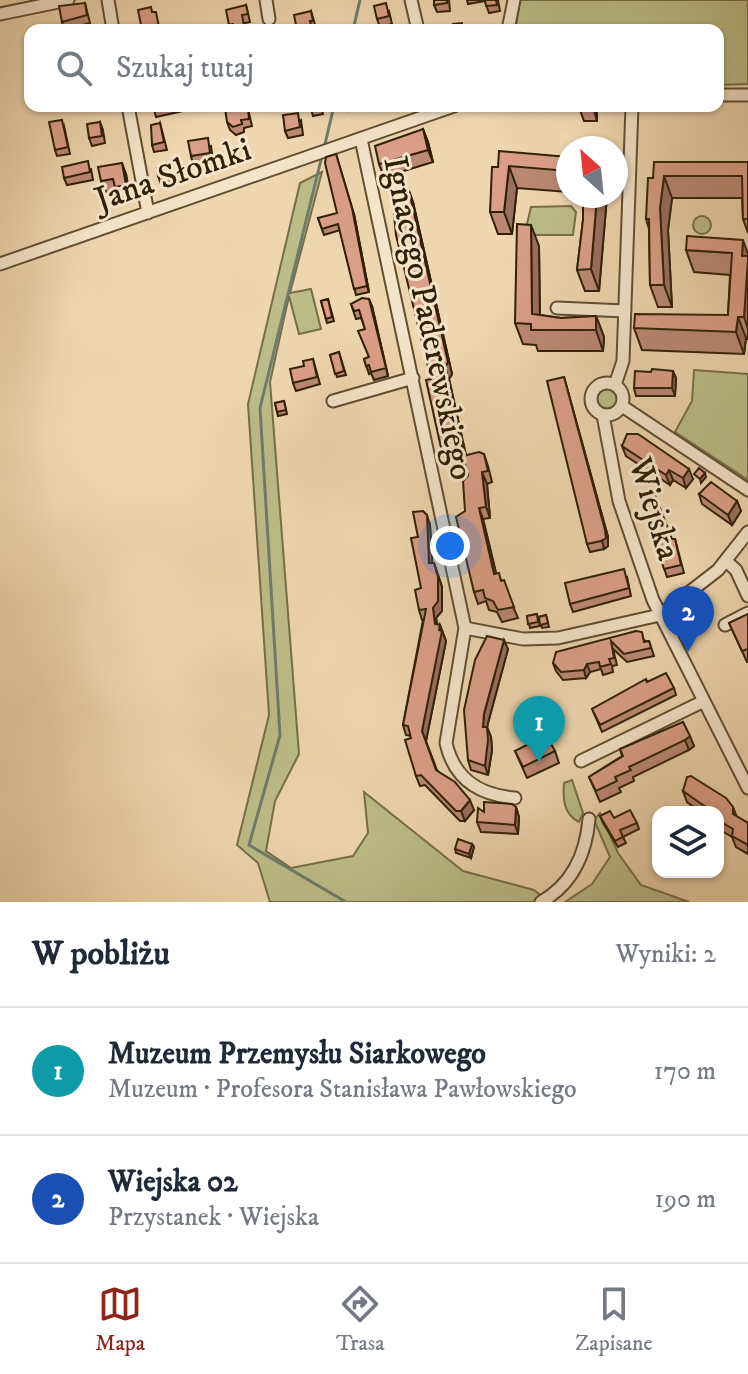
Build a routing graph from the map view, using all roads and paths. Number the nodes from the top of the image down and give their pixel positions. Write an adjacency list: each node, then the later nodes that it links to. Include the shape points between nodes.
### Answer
1 (68, 0): 6 (street)
2 (108, 0): 8 (street)
3 (266, 0): 7 (street)
4 (411, 0): 9 (street)
5 (514, 0): 10 (street)
6 (0, 14)
7 (269, 19)
8 (112, 24)
9 (417, 24)
10 (509, 24)
11 (724, 95): 12 (street)
12 (748, 95)
13 (129, 112): 17 (street)
14 (428, 112): 16 (street, Jana Słomki)
15 (632, 112): 20 (street)
16 (361, 139): 17 (street, Jana Słomki); 21 (street, Ignacego Paderewskiego)
17 (148, 213): 18 (street, Jana Słomki)
18 (0, 264)
19 (557, 308): 20 (street)
20 (625, 311): 22 (street, via 623,361)
21 (413, 378): 23 (street); 33 (street, Ignacego Paderewskiego)
22 (613, 384): 24 (street, via 623,397); 25 (street, via 597,386 591,394 594,410)
23 (333, 401)
24 (622, 406): 25 (street); 26 (street)
25 (603, 415): 31 (street, Wiejska, via 619,501)
26 (748, 490)
27 (748, 532): 28 (street)
28 (726, 561): 29 (street); 31 (street)
29 (748, 596)
30 (748, 613): 32 (street)
31 (660, 615): 33 (street, via 558,638 523,639); 34 (street, Wiejska)
32 (725, 625)
33 (465, 628): 37 (street, Ignacego Paderewskiego, via 447,720 450,761 478,790)
34 (704, 701): 35 (street); 36 (street, Wiejska)
35 (581, 761)
36 (748, 788)
37 (515, 798)
38 (589, 819): 39 (street, via 585,854 563,884)
39 (541, 902)

